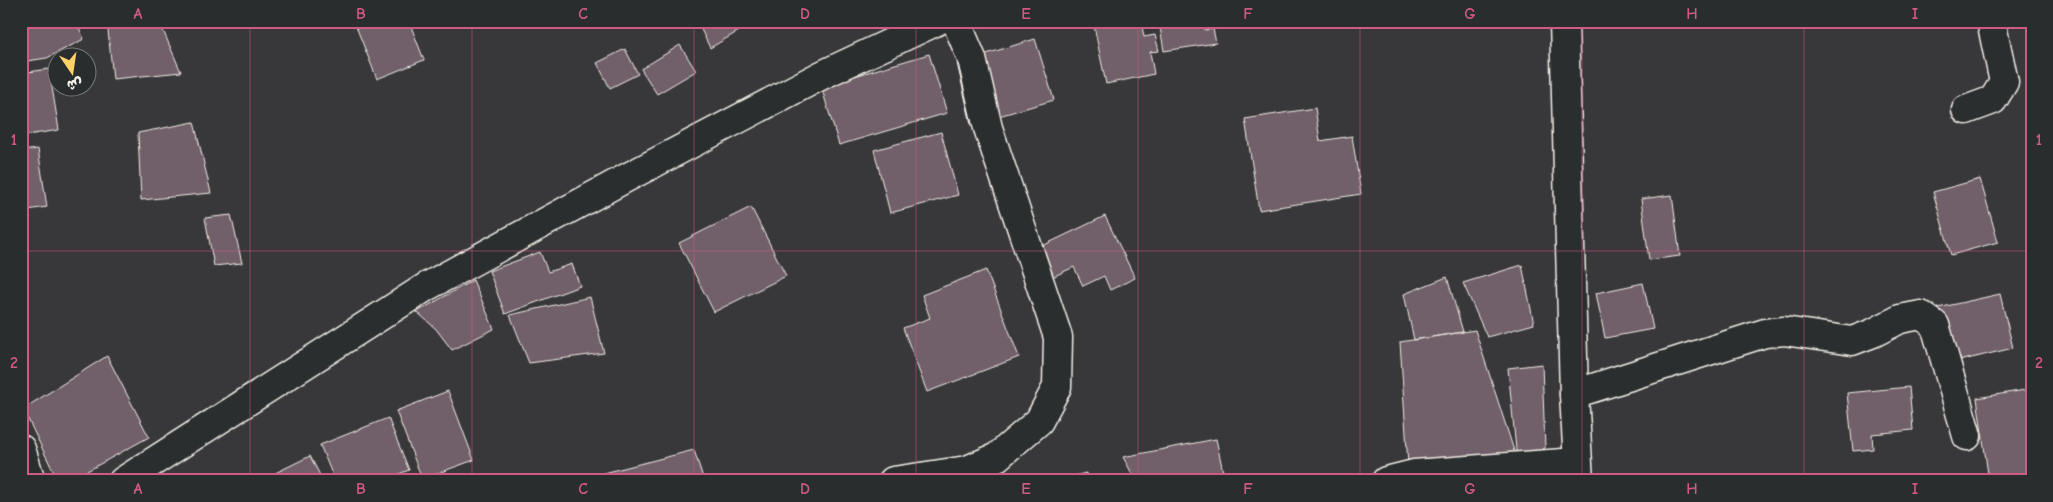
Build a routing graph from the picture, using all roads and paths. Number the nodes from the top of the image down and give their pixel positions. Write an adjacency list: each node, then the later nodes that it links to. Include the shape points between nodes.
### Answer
1 (937, 21): 11 (street, via 813,80 426,287)
2 (956, 21): 12 (street, via 972,59 988,128 1058,337 1057,387 1039,421 997,457 967,470)
3 (1564, 21): 6 (street)
4 (1991, 21): 5 (street, via 2004,82 1993,100)
5 (1966, 110)
6 (1574, 394): 7 (street, via 1764,333 1784,330 1852,341 1900,319 1921,315 1935,325); 9 (street)
7 (1967, 436)
8 (21, 448): 10 (street)
9 (1578, 471): 13 (street, via 1414,474)
10 (31, 481)
11 (123, 481)
12 (893, 481)
13 (1386, 481)

